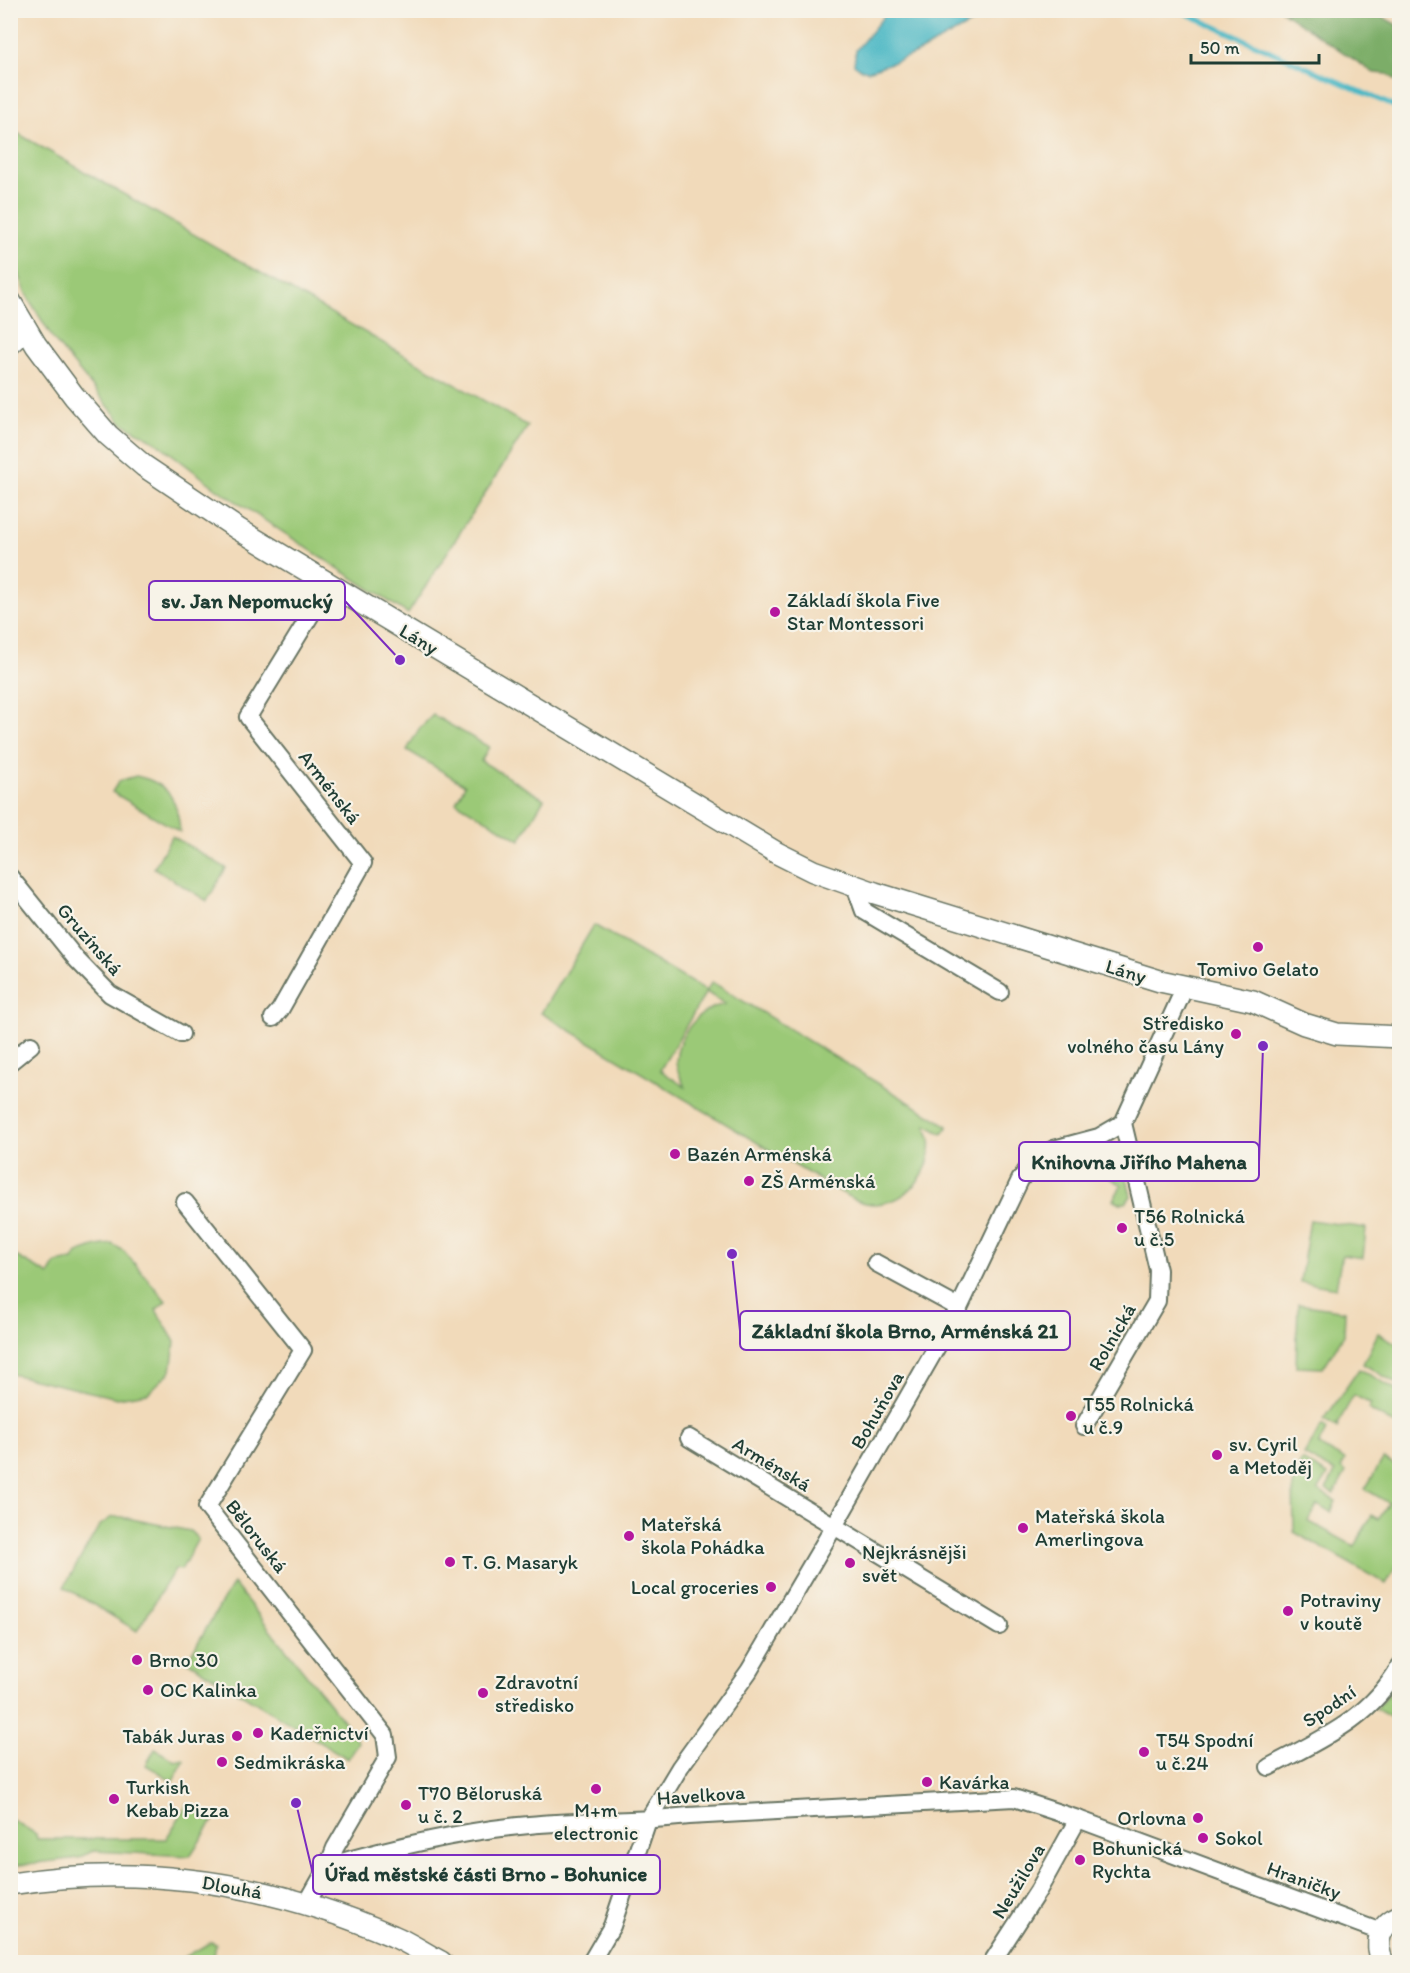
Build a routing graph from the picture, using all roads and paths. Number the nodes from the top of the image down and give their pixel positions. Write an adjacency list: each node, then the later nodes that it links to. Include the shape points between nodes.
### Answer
1 (10, 301): 2 (street, Lány)
2 (26, 329): 3 (street); 4 (street, Lány, via 74,396 108,435 134,457 214,515)
3 (10, 344)
4 (329, 585): 6 (street, Lány, via 777,853); 9 (street, Arménská, via 248,717 363,863)
5 (10, 878): 10 (street, Gruzínská, via 110,994)
6 (855, 886): 7 (street, Lány); 8 (street, via 864,911)
7 (1185, 987): 11 (street, Lány, via 1253,1001 1337,1034); 14 (street)
8 (1000, 992)
9 (273, 1018)
10 (181, 1034)
11 (1400, 1037)
12 (31, 1045): 13 (street)
13 (10, 1062)
14 (1123, 1123): 17 (street, Bohuňova, via 1100,1137 1054,1149 1033,1161 1020,1180); 18 (street, Rolnická, via 1158,1270 1157,1301)
15 (185, 1202): 26 (street, Běloruská, via 303,1350 207,1507 385,1735 388,1757)
16 (876, 1263): 17 (street)
17 (960, 1308): 20 (street, Bohuňova)
18 (1084, 1426)
19 (689, 1438): 20 (street, Arménská)
20 (834, 1527): 21 (street, Arménská); 25 (street, Bohuňova, via 749,1671 680,1767)
21 (999, 1626)
22 (1400, 1666): 23 (street, Spodní, via 1368,1708 1332,1733)
23 (1269, 1767)
24 (1078, 1819): 25 (street, Havelkova, via 1014,1798); 30 (street, Hraničky); 33 (street, Neužilova)
25 (648, 1821): 26 (street, Havelkova, via 531,1825 459,1834); 32 (street, Bohuňova, via 612,1926)
26 (328, 1866): 28 (street, Běloruská)
27 (10, 1884): 28 (street, Dlouhá, via 129,1876 229,1884)
28 (307, 1903): 31 (street, Dlouhá, via 395,1936)
29 (1400, 1916): 30 (street)
30 (1381, 1932): 34 (street, via 1378,1947)
31 (441, 1962)
32 (591, 1962)
33 (992, 1962)
34 (1383, 1962)

